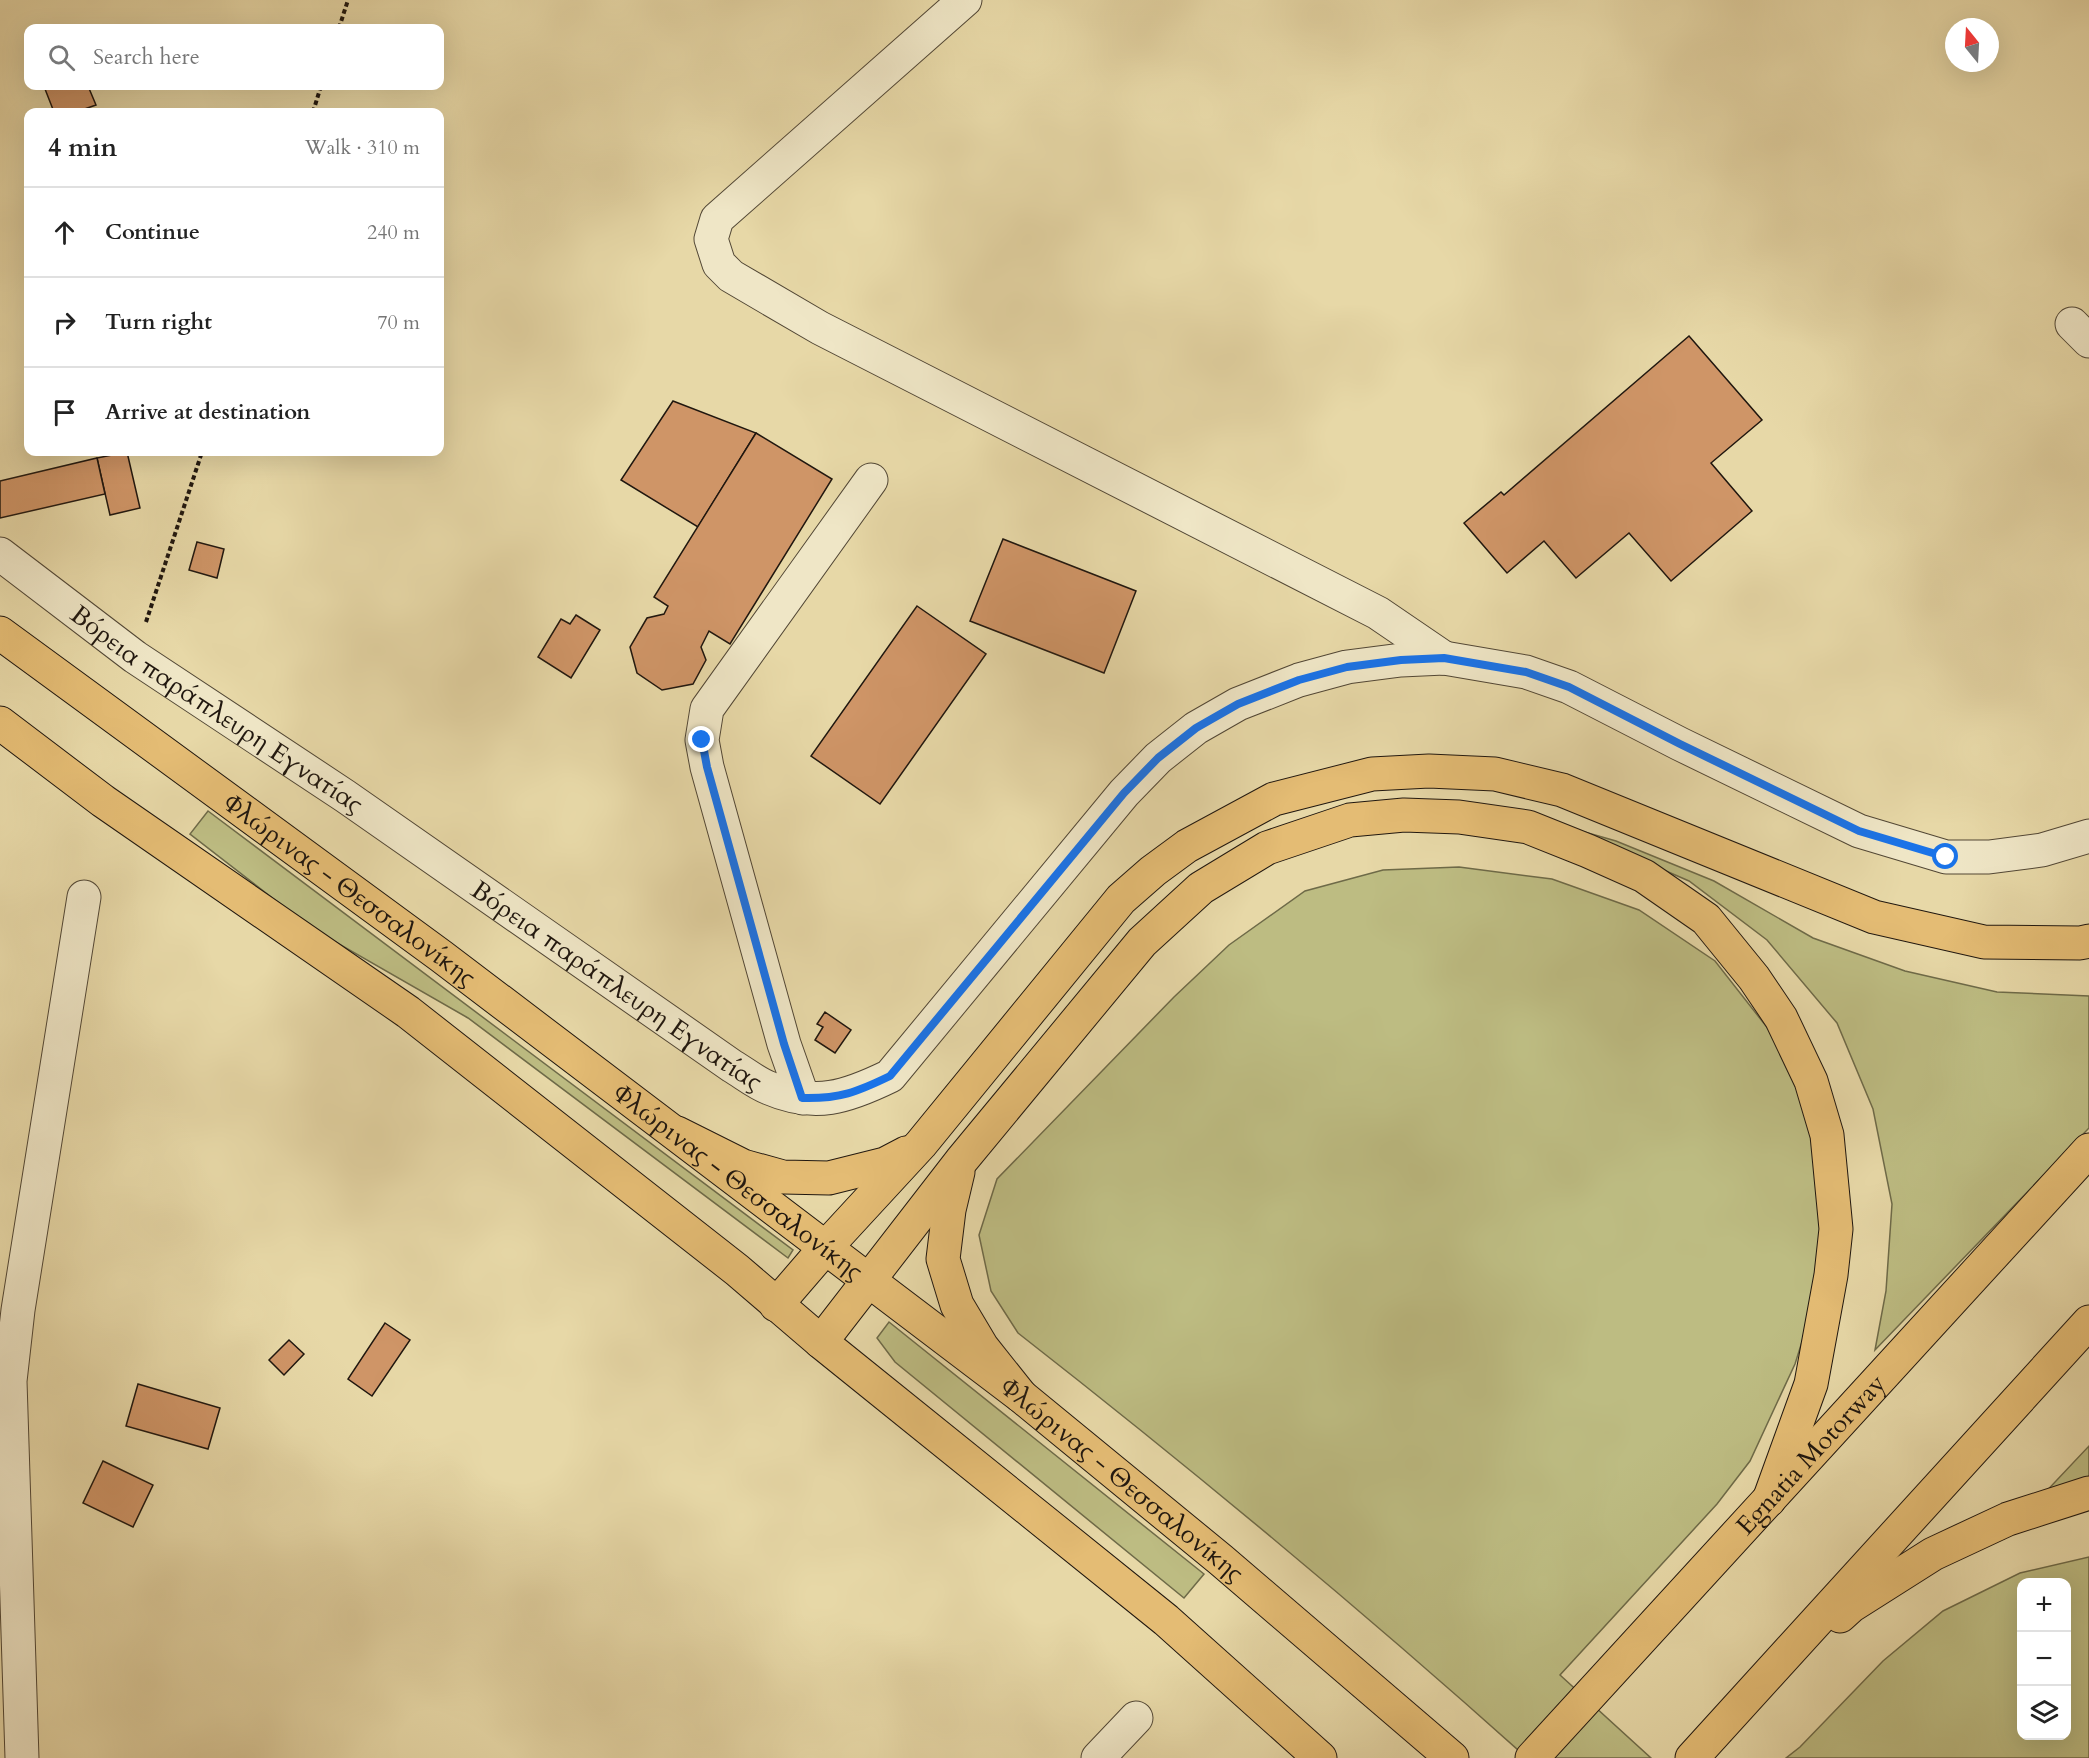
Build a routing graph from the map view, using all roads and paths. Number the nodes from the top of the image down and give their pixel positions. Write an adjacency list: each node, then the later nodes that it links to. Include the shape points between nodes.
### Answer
1 (348, 0): 3 (path)
2 (965, 0): 11 (street, via 717,219 711,238 719,264 731,276 820,328 1378,613)
3 (340, 24)
4 (320, 90): 5 (path)
5 (314, 108)
6 (201, 456): 10 (path)
7 (871, 480): 16 (street, via 707,709 702,740)
8 (0, 554): 10 (street, Βόρεια παράπλευρη Εγνατίας)
9 (0, 633): 17 (main road, Φλώρινας - Θεσσαλονίκης)
10 (135, 657): 16 (street, Βόρεια παράπλευρη Εγνατίας, via 345,796 732,1066 768,1088)
11 (1444, 658): 13 (street, Βόρεια παράπλευρη Εγνατίας, via 1526,672 1569,687 1859,831 1946,857 1989,857 2042,850); 16 (street, Βόρεια παράπλευρη Εγνατίας, via 1347,667 1299,680 1238,704 1196,728 1158,758 1124,793 890,1076 828,1099)
12 (0, 723): 23 (main road, via 103,801 408,1012 737,1270)
13 (2089, 836)
14 (84, 897): 31 (street, via 10,1381)
15 (2089, 941): 18 (main road, via 1984,942 1874,916 1562,790 1495,774 1372,774 1274,799 1187,846 1153,871 1121,899)
16 (802, 1098)
17 (677, 1133): 18 (main road, via 743,1166 783,1178 829,1178 885,1164); 21 (main road, Φλώρινας - Θεσσαλονίκης)
18 (921, 1144): 21 (main road)
19 (2089, 1150): 28 (main road, Egnatia Motorway)
20 (961, 1161): 22 (main road); 26 (main road, via 944,1259 957,1305 982,1347); 28 (main road, via 1142,942 1201,888 1267,849 1350,820 1404,815 1459,817 1528,827 1588,851 1644,876 1706,918 1781,1018 1811,1081 1827,1135 1836,1229 1831,1275 1810,1384)
21 (826, 1247): 22 (main road, Φλώρινας - Θεσσαλονίκης); 23 (main road)
22 (869, 1280): 25 (main road); 26 (main road, Φλώρινας - Θεσσαλονίκης)
23 (776, 1305): 25 (main road)
24 (2089, 1322): 29 (main road)
25 (821, 1342): 33 (main road, via 1166,1620)
26 (1021, 1396): 34 (main road, Φλώρινας - Θεσσαλονίκης, via 1221,1560)
27 (2089, 1493): 29 (main road, via 2008,1519 1933,1554 1851,1606)
28 (1769, 1500): 35 (main road, Egnatia Motorway)
29 (1751, 1694): 36 (main road)
30 (1136, 1718): 32 (street)
31 (22, 1758)
32 (1098, 1758)
33 (1320, 1758)
34 (1452, 1758)
35 (1532, 1758)
36 (1692, 1758)

